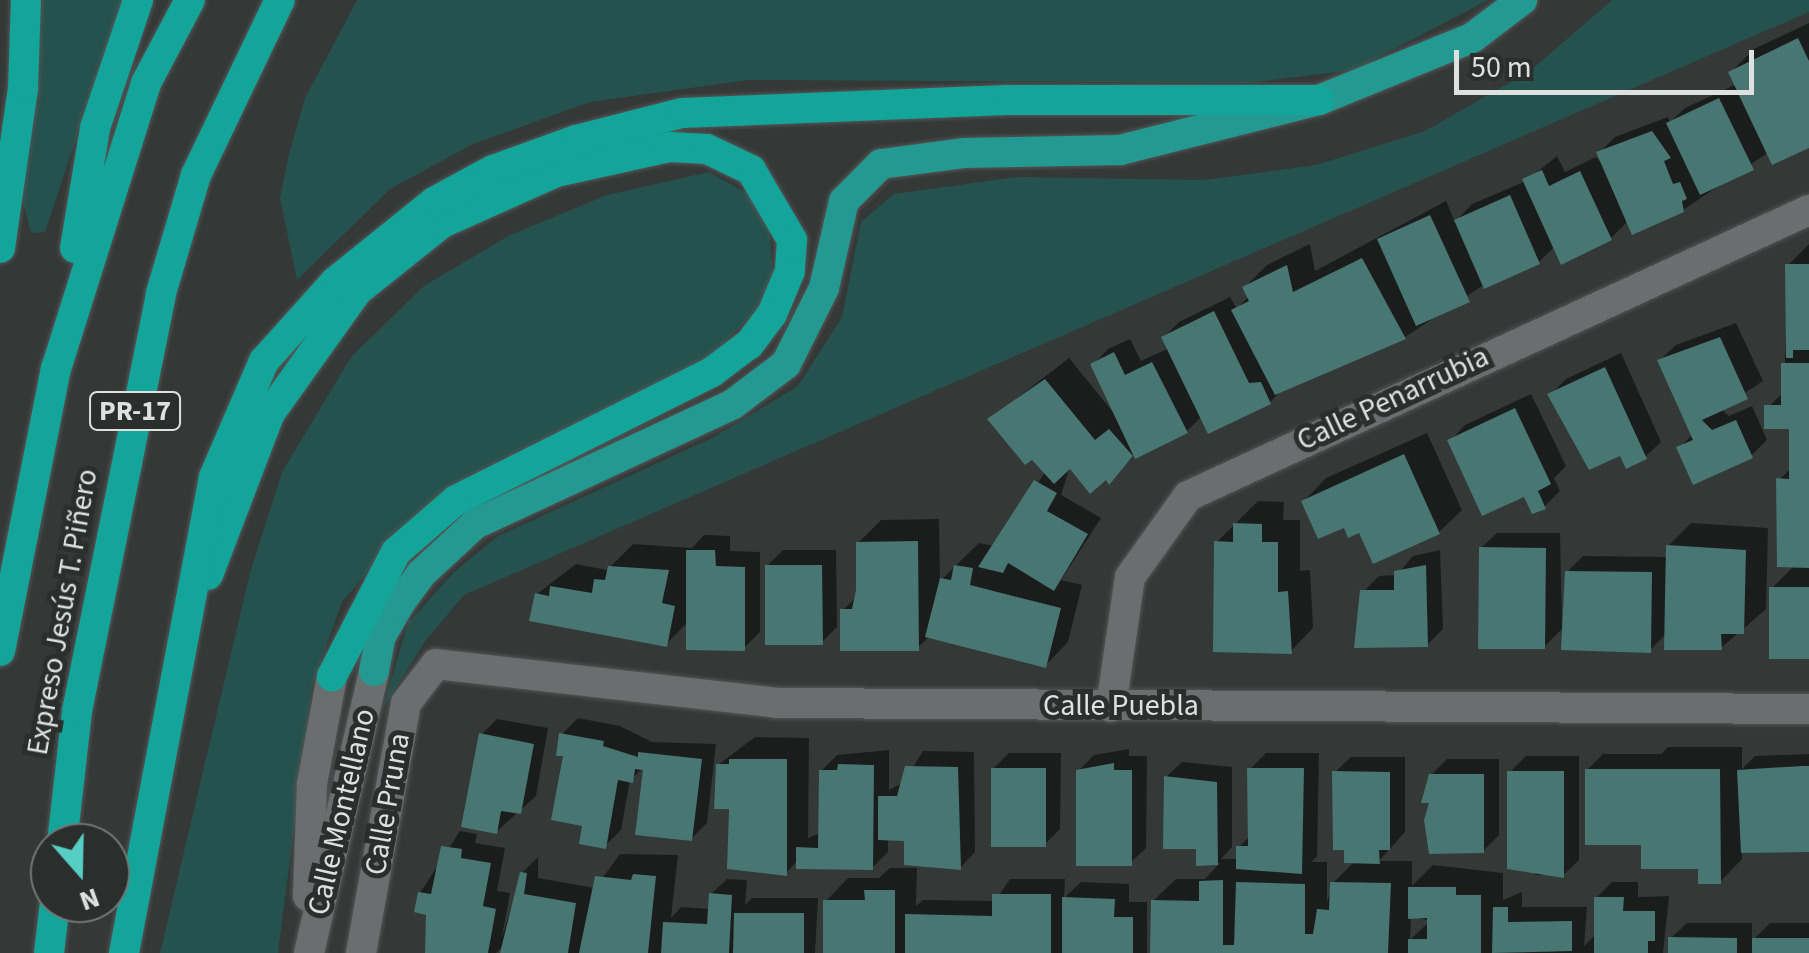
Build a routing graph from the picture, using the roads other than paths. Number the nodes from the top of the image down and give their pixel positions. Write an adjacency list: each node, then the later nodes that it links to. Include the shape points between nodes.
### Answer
1 (26, 0): 8 (highway, via 23,88)
2 (138, 0): 9 (highway, via 95,128)
3 (190, 0): 9 (highway, Expreso Jesús T. Piñero / PR-17, via 146,82)
4 (280, 0): 17 (highway, Expreso Jesús T. Piñero / PR-17, via 196,175 161,293 78,711)
5 (1522, 0): 6 (highway, via 1472,38)
6 (1320, 100): 12 (highway, via 1007,100 682,113 493,170 434,202 335,282 264,361 214,477); 13 (highway, via 1120,150 963,152 882,164 844,202 824,288 786,364 733,404 475,524 400,603 381,636)
7 (1809, 210): 15 (street, Calle Penarrubia, via 1188,496 1130,578)
8 (0, 248)
9 (56, 369): 10 (highway, Expreso Jesús T. Piñero / PR-17)
10 (0, 652)
11 (436, 664): 15 (street, Calle Puebla, via 776,703); 22 (street, Calle Pruna, via 406,702)
12 (173, 666): 14 (highway, via 270,413 358,291 442,223 556,172 670,147 708,149 751,170 792,240 790,271 750,344 712,372 456,500 396,552); 20 (highway)
13 (374, 671): 21 (street, Calle Montellano)
14 (332, 676): 21 (street, Calle Montellano, via 312,784)
15 (1111, 707): 16 (street, Calle Puebla)
16 (1809, 709)
17 (64, 823)
18 (52, 923): 19 (highway)
19 (48, 953)
20 (124, 953)
21 (307, 953)
22 (362, 953)

